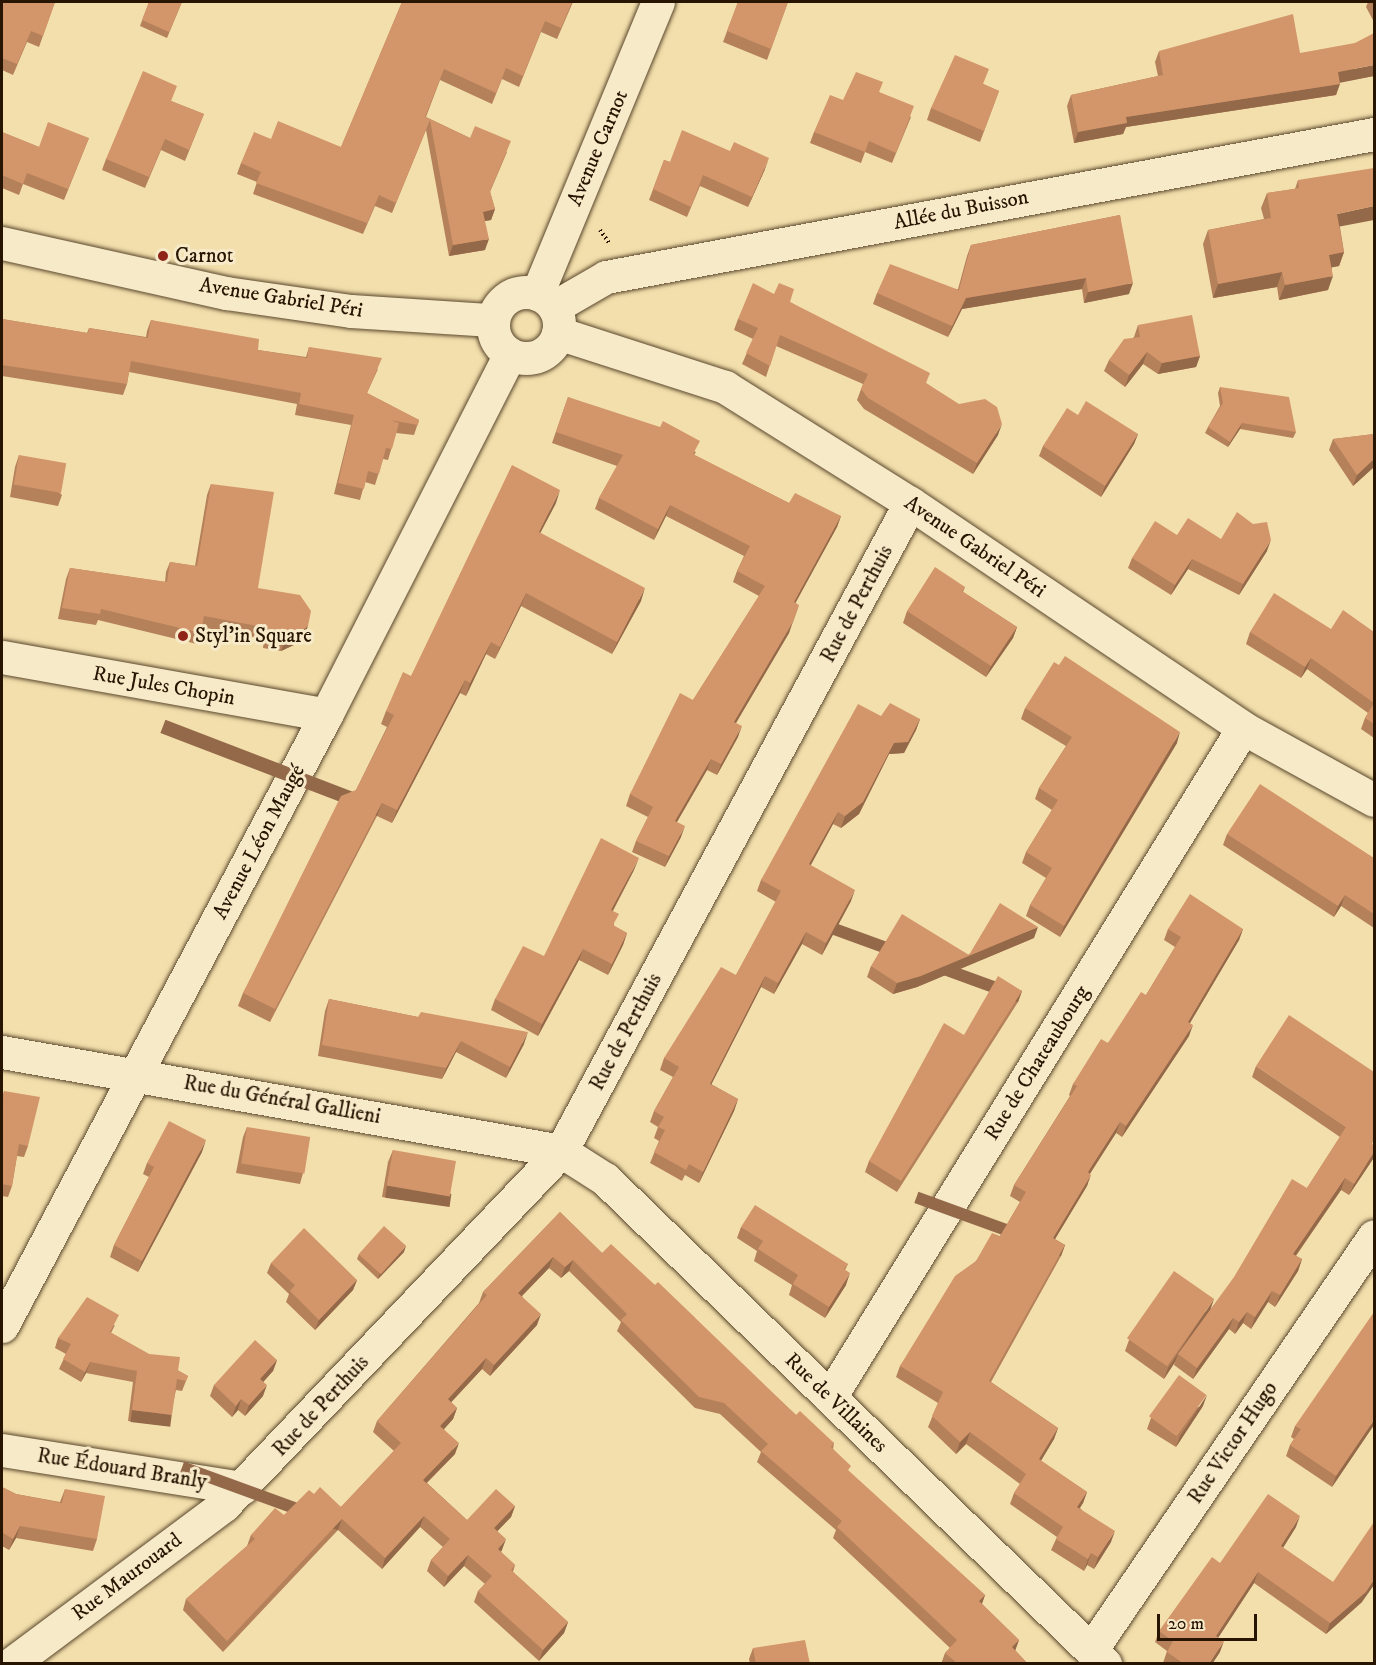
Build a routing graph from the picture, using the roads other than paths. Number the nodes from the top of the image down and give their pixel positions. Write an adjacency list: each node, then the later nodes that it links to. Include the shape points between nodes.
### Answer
1 (658, 2): 4 (street, Avenue Carnot, via 574,203)
2 (1374, 134): 4 (street, Allée du Buisson, via 606,277)
3 (2, 243): 5 (street, Avenue Gabriel Péri, via 226,293 351,311)
4 (550, 311): 5 (street, via 518,292 501,302); 6 (street, via 548,350 530,358); 7 (street, Avenue Gabriel Péri, via 725,387)
5 (492, 320): 6 (street, via 496,340)
6 (510, 354): 9 (street, Avenue Léon Maugé)
7 (910, 503): 10 (street, Avenue Gabriel Péri); 14 (street, Rue de Perthuis)
8 (2, 657): 9 (street, Rue Jules Chopin)
9 (326, 715): 13 (street, Avenue Léon Maugé)
10 (1243, 728): 11 (street, Avenue Gabriel Péri); 17 (street, Rue de Chateaubourg)
11 (1374, 800)
12 (2, 1052): 13 (street, Rue du Général Gallieni)
13 (136, 1076): 14 (street, Rue du Général Gallieni); 16 (street, Avenue Léon Maugé)
14 (561, 1151): 17 (street, Rue de Villaines, via 605,1179); 19 (street, Rue de Perthuis)
15 (1374, 1236): 20 (street, Rue Victor Hugo)
16 (2, 1326)
17 (831, 1397): 20 (street, Rue de Villaines)
18 (2, 1450): 19 (street, Rue Édouard Branly)
19 (242, 1488): 21 (street, Rue Maurouard)
20 (1098, 1657)
21 (11, 1664)

